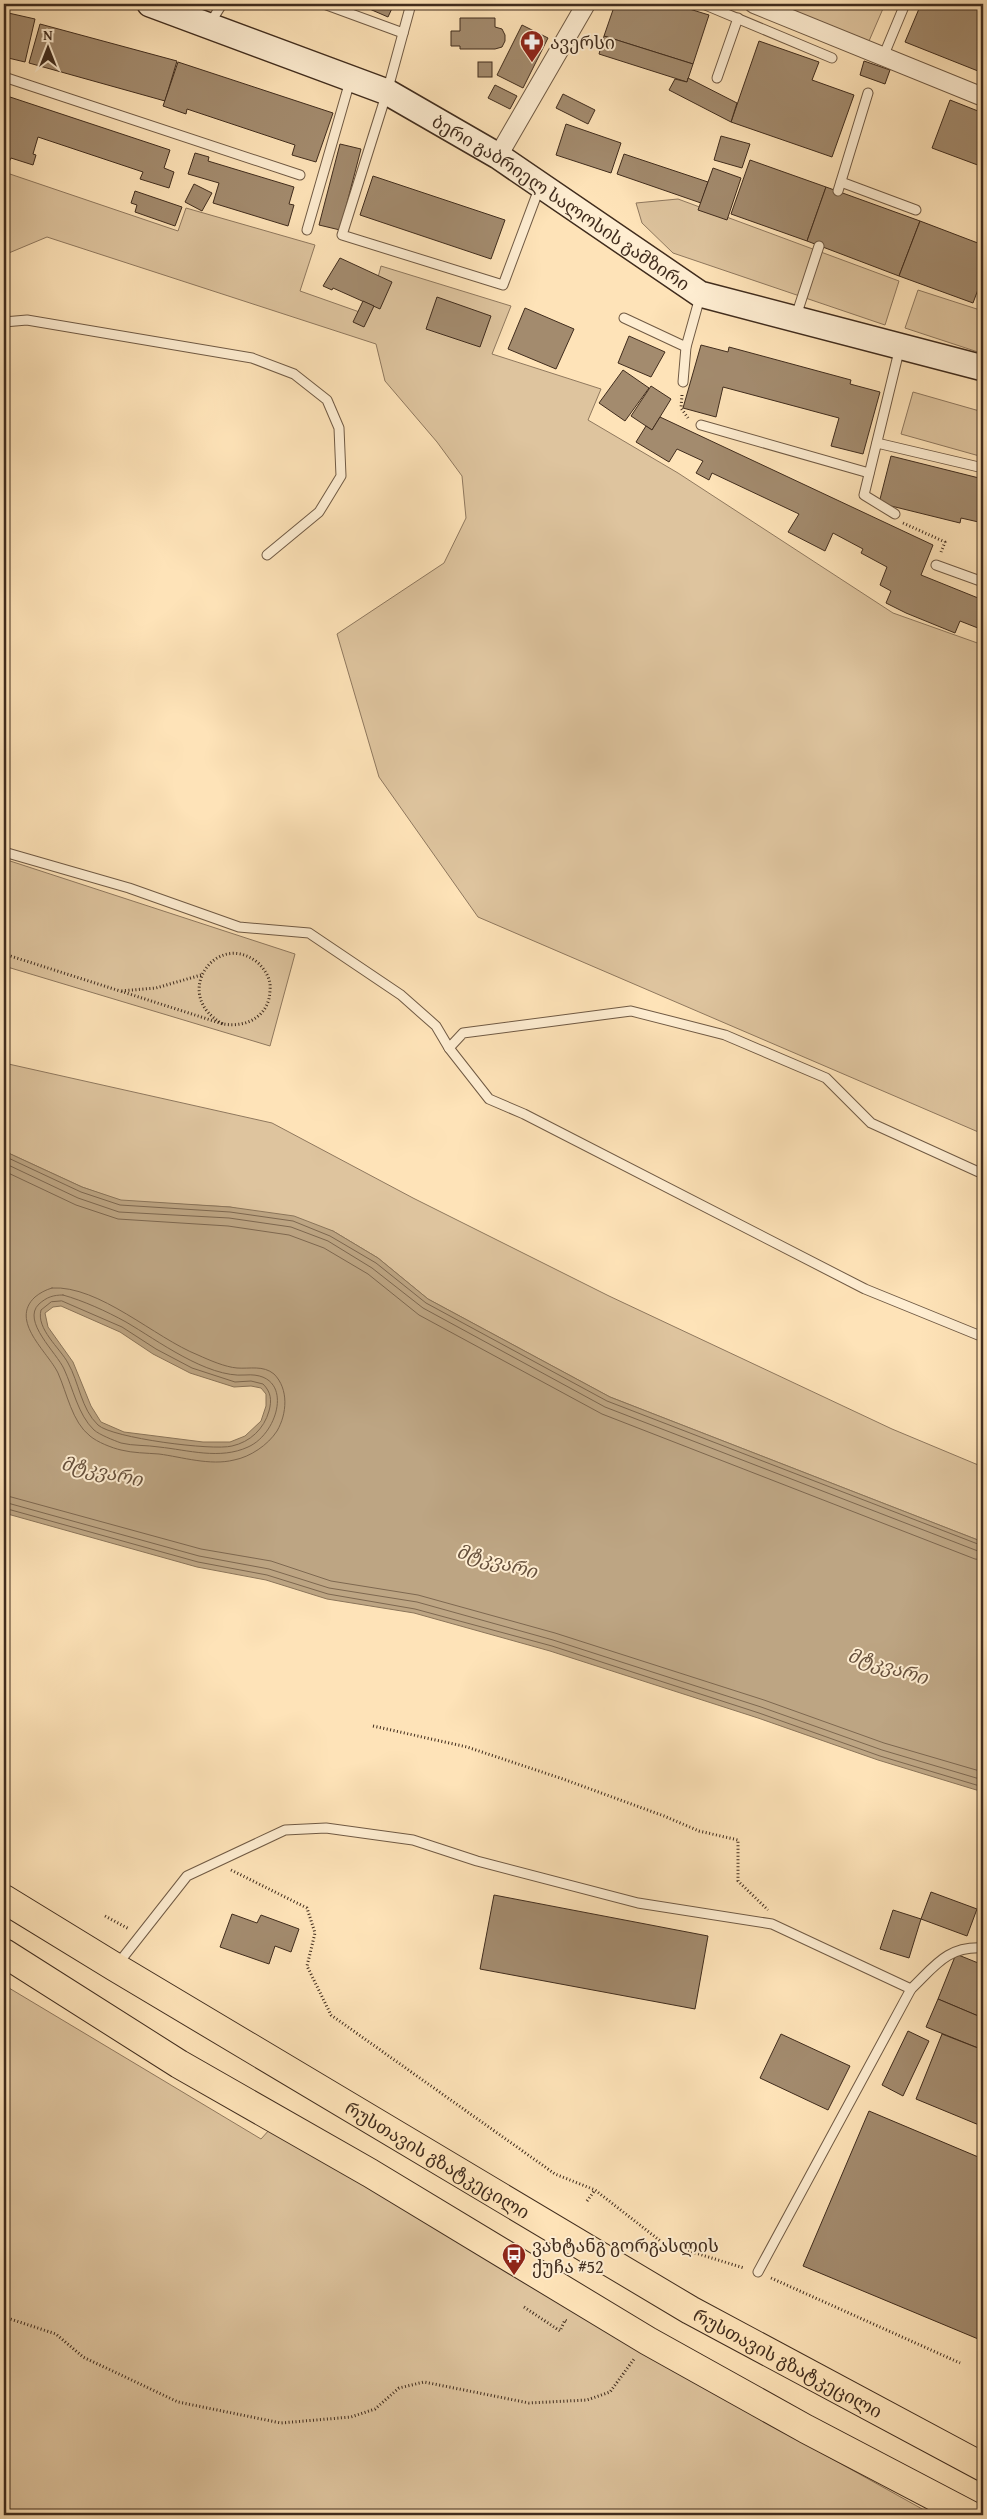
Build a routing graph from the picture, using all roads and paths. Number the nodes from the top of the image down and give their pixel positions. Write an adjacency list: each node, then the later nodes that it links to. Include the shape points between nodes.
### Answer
1 (150, 4): 10 (main road, ბერი გაბრიელ სალოსის გამზირი)
2 (222, 4): 10 (lane)
3 (324, 4): 11 (lane)
4 (411, 4): 11 (lane)
5 (586, 4): 20 (street)
6 (703, 4): 9 (lane)
7 (754, 4): 12 (street)
8 (905, 4): 12 (lane)
9 (738, 18): 13 (lane); 16 (lane)
10 (208, 25): 15 (main road, ბერი გაბრიელ სალოსის გამზირი)
11 (403, 33): 17 (lane)
12 (883, 57): 19 (street)
13 (832, 58)
14 (4, 77): 21 (lane)
15 (351, 78): 17 (main road, ბერი გაბრიელ სალოსის გამზირი); 24 (lane)
16 (717, 78)
17 (387, 92): 20 (main road, ბერი გაბრიელ სალოსის გამზირი); 22 (lane, via 342,235 503,285)
18 (868, 93): 23 (lane, via 839,186)
19 (983, 97)
20 (498, 156): 22 (main road, ბერი გაბრიელ სალოსის გამზირი)
21 (300, 175)
22 (541, 185): 26 (main road, ბერი გაბრიელ სალოსის გამზირი)
23 (916, 210)
24 (307, 230)
25 (819, 246): 28 (lane)
26 (700, 294): 28 (main road, ბერი გაბრიელ სალოსის გამზირი); 30 (lane)
27 (624, 318): 30 (lane)
28 (795, 319): 31 (main road, ბერი გაბრიელ სალოსის გამზირი)
29 (4, 322): 39 (lane, via 27,320 252,358 294,374 327,400 339,428 341,476 319,512)
30 (686, 347): 33 (lane)
31 (900, 347): 32 (main road, ბერი გაბრიელ სალოსის გამზირი); 35 (lane)
32 (983, 368)
33 (683, 382): 34 (path, via 680,408 686,417)
34 (701, 425): 37 (lane)
35 (877, 443): 36 (lane); 37 (lane)
36 (983, 468)
37 (870, 474): 38 (lane, via 864,495)
38 (895, 514): 40 (path, via 899,521 944,542)
39 (267, 555)
40 (936, 565): 41 (lane)
41 (983, 582)
42 (4, 852): 47 (lane, via 129,888 239,927 309,933 401,995 436,1026)
43 (4, 954): 45 (path)
44 (201, 975): 45 (path, via 156,988); 46 (path, via 199,999 204,1010); 46 (path, via 208,965 228,954 252,958 268,975 270,999 261,1014 246,1024)
45 (120, 991): 46 (path)
46 (223, 1024)
47 (449, 1048): 48 (lane, via 463,1033 631,1011 726,1036 826,1078 871,1123); 49 (lane, via 489,1099 865,1289)
48 (983, 1174)
49 (983, 1337)
50 (372, 1726): 54 (path, via 467,1747 563,1779 699,1831 738,1840 738,1881 762,1902 773,1916)
51 (216, 1863): 54 (lane, via 285,1830 326,1828 413,1840 478,1861 638,1903); 55 (lane, via 187,1876); 60 (path, via 307,1908 315,1933 307,1966 331,2015 555,2174)
52 (4, 1899): 58 (highway, რუსთავის გზატკეცილი)
53 (105, 1916): 55 (path)
54 (772, 1924): 59 (lane)
55 (140, 1936): 58 (lane)
56 (983, 1948): 59 (lane, via 965,1947 946,1955)
57 (4, 1953): 66 (highway, via 178,2064 370,2173)
58 (115, 1967): 68 (highway, რუსთავის გზატკეცილი, via 690,2310)
59 (910, 1989): 62 (lane)
60 (595, 2190): 61 (path); 62 (path, via 663,2243)
61 (587, 2201)
62 (758, 2272): 67 (path)
63 (524, 2307): 65 (path)
64 (4, 2317): 66 (path, via 56,2334 83,2357 178,2402 281,2422 351,2418 375,2409 399,2388 424,2382 529,2403 587,2400 610,2392)
65 (560, 2331)
66 (648, 2341): 69 (highway)
67 (960, 2363)
68 (983, 2467)
69 (970, 2515)

